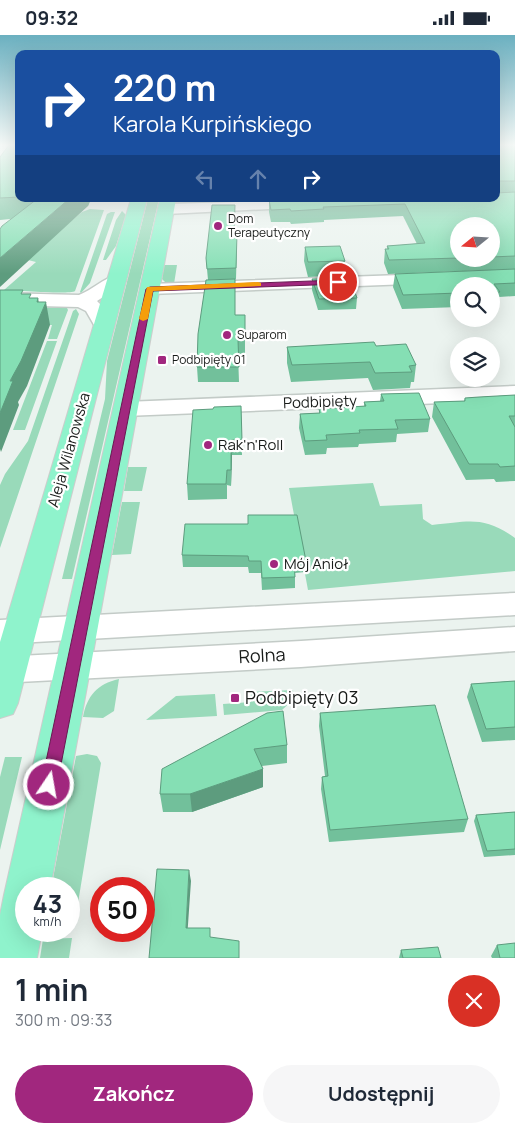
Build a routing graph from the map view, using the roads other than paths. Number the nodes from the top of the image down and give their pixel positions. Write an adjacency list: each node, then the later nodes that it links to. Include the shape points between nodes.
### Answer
1 (138, 202): 5 (main road, Aleja Wilanowska)
2 (167, 204): 3 (street); 6 (main road)
3 (319, 204)
4 (446, 278): 6 (street)
5 (116, 280): 8 (street); 9 (main road, Aleja Wilanowska)
6 (150, 289): 11 (main road)
7 (0, 299): 8 (street)
8 (82, 301): 9 (street, via 94,307)
9 (104, 326): 14 (main road, Aleja Wilanowska)
10 (515, 393): 11 (street, Podbipięty)
11 (125, 409): 13 (main road)
12 (515, 603): 13 (street)
13 (81, 628): 14 (street); 16 (main road)
14 (9, 632): 17 (main road, Aleja Wilanowska)
15 (515, 639): 16 (street, Rolna)
16 (74, 667): 17 (street, Rolna); 19 (main road)
17 (4, 670): 18 (main road, Aleja Wilanowska)
18 (0, 703)
19 (30, 877)
20 (17, 942): 21 (main road)
21 (14, 958)

